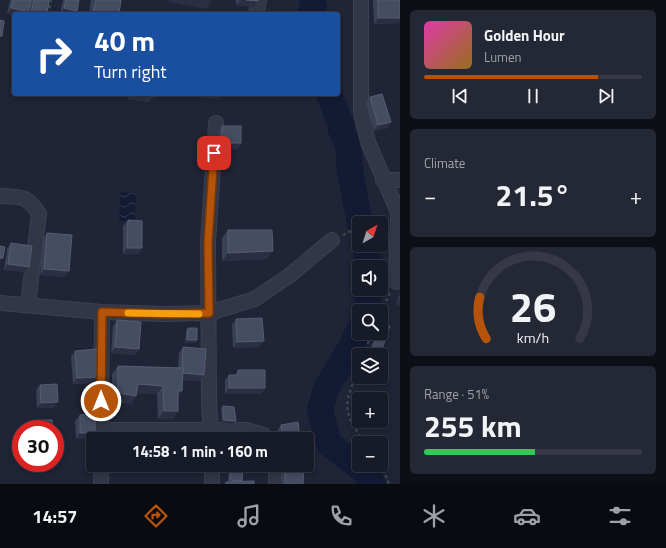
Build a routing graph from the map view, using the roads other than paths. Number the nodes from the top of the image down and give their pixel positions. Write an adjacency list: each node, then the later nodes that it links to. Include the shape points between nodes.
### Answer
1 (259, 0): 3 (street)
2 (361, 0): 5 (street, via 361,112 368,142)
3 (256, 12)
4 (216, 123): 13 (street, via 208,242)
5 (384, 180): 6 (street); 9 (street, via 398,212)
6 (400, 180)
7 (0, 196): 11 (street, via 31,201 39,214)
8 (336, 238): 13 (street, via 290,275 255,298)
9 (396, 282)
10 (0, 303): 11 (street)
11 (28, 304): 12 (street)
12 (102, 312): 13 (street); 14 (street)
13 (209, 313): 15 (street)
14 (101, 432)
15 (211, 432)
16 (233, 432): 17 (street)
17 (253, 432)
18 (101, 472): 21 (street)
19 (212, 472): 22 (street)
20 (276, 472): 23 (street)
21 (101, 484)
22 (212, 484)
23 (276, 484)

